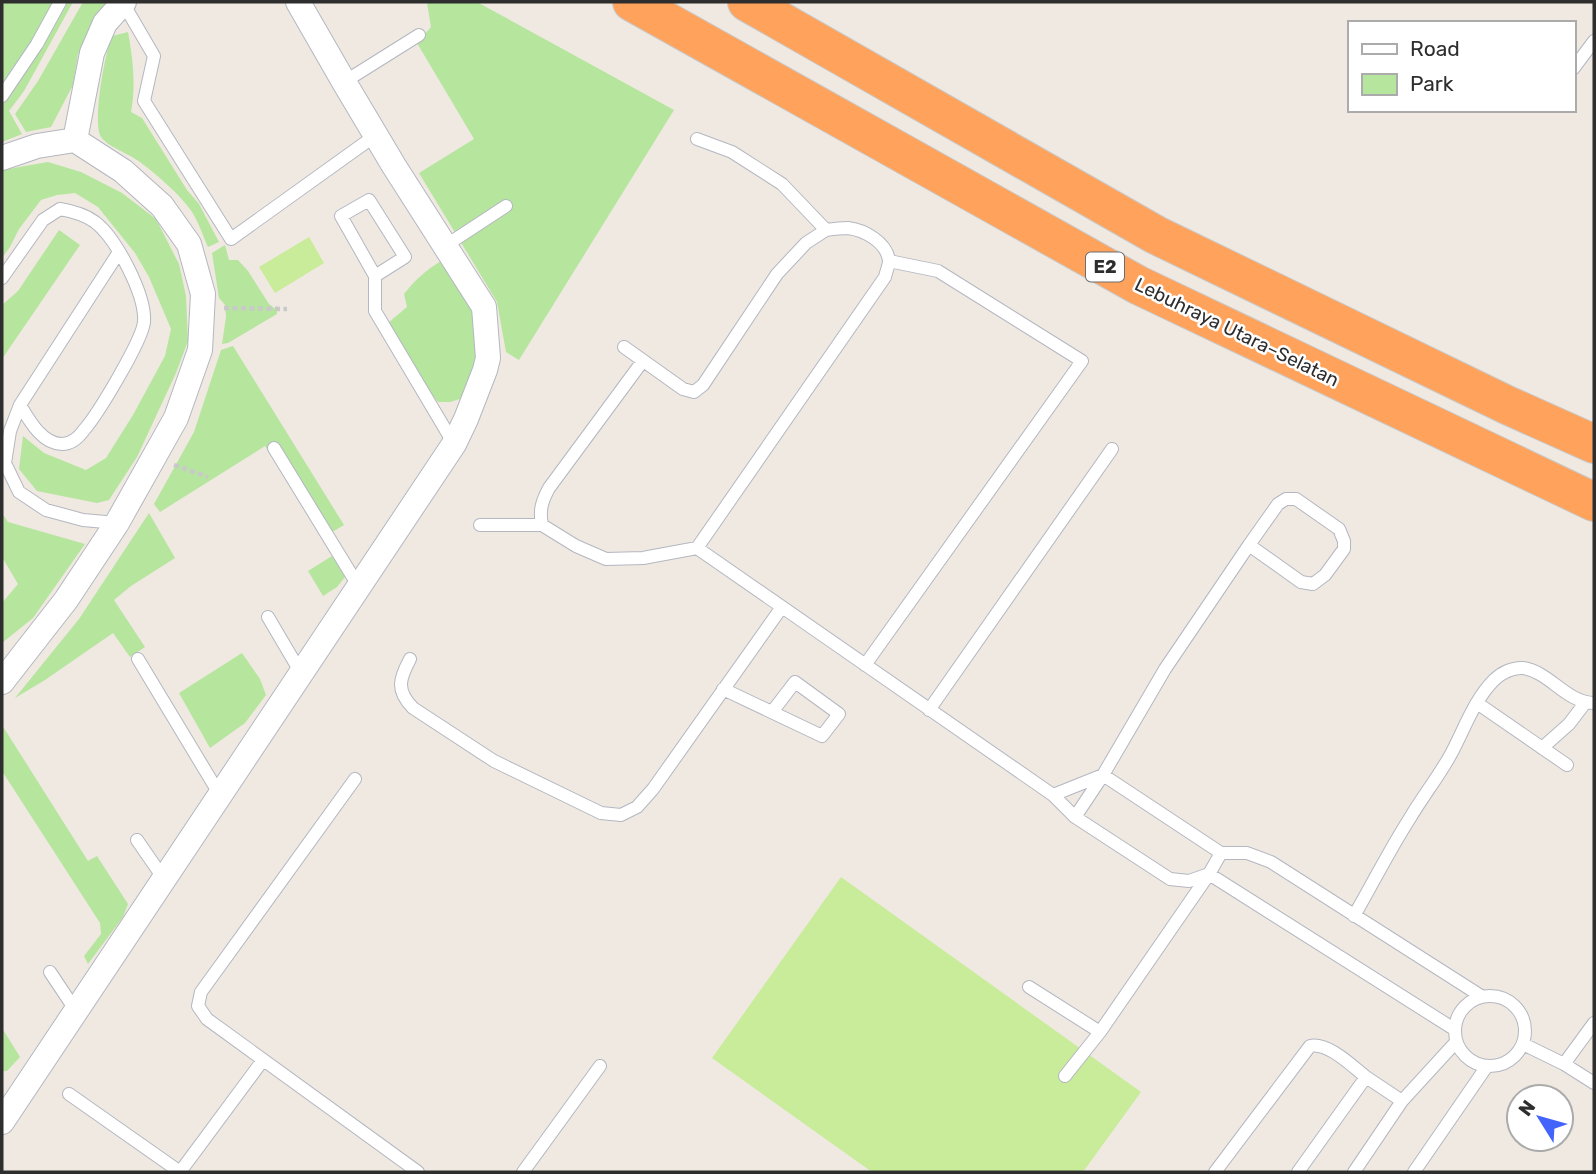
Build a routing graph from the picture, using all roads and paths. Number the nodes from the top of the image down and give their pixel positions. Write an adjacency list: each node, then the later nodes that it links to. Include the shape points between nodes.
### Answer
1 (60, 2): 10 (lane)
2 (123, 2): 11 (lane, via 154,56 144,101 231,239); 13 (street, via 106,23 92,53)
3 (298, 2): 9 (street)
4 (632, 2): 33 (highway, Lebuhraya Utara–Selatan / E2, via 1138,285)
5 (747, 2): 28 (highway, via 1156,235)
6 (419, 35): 9 (lane)
7 (1594, 41): 8 (lane)
8 (1575, 66)
9 (344, 82): 11 (street)
10 (2, 96)
11 (376, 135): 17 (street)
12 (697, 139): 16 (lane, via 732,152 782,184)
13 (75, 140): 14 (street); 22 (street, via 123,171 162,206 189,244 203,294)
14 (2, 158)
15 (506, 206): 17 (lane)
16 (826, 230): 19 (lane, via 845,228 872,236); 25 (lane, via 806,243 777,274 694,392)
17 (445, 246): 27 (street, via 484,307 488,359)
18 (119, 252): 21 (lane, via 95,222 60,209 43,220); 26 (lane); 26 (lane, via 131,273 144,321 96,414 74,441 62,444 50,441 32,425)
19 (889, 261): 38 (lane, via 874,294); 44 (lane, via 938,271 1082,361)
20 (375, 276): 20 (lane, via 341,216 369,200 405,257); 27 (lane, via 375,311)
21 (2, 278)
22 (202, 308): 23 (path); 31 (street, via 200,350 176,418)
23 (287, 309)
24 (624, 348): 25 (lane)
25 (642, 362): 36 (lane, via 549,488 542,502)
26 (20, 405): 34 (lane, via 5,463 19,492 46,510)
27 (454, 444): 39 (street)
28 (1594, 444)
29 (274, 448): 39 (lane)
30 (1112, 449): 50 (lane)
31 (153, 458): 32 (path); 34 (street)
32 (208, 477)
33 (1594, 502)
34 (117, 523): 46 (street, via 66,600)
35 (480, 525): 36 (lane)
36 (542, 525): 38 (lane, via 606,559)
37 (1249, 545): 37 (lane, via 1301,582 1313,584 1325,575 1344,541 1339,529 1296,499 1286,499); 54 (lane, via 1165,669)
38 (697, 548): 40 (lane)
39 (359, 587): 45 (street)
40 (782, 607): 44 (lane); 47 (lane)
41 (268, 617): 45 (lane)
42 (138, 659): 56 (lane)
43 (410, 659): 47 (lane, via 401,689 413,708 494,761 601,813 621,815 637,807 653,789)
44 (865, 665): 50 (lane)
45 (301, 673): 56 (street)
46 (2, 682)
47 (723, 689): 51 (lane)
48 (1477, 703): 49 (lane, via 1494,679 1507,670 1523,668); 52 (lane); 63 (lane)
49 (1590, 703): 52 (lane)
50 (929, 710): 57 (lane)
51 (772, 712): 51 (lane, via 822,736 839,714 795,682)
52 (1542, 748): 53 (lane)
53 (1567, 765)
54 (1103, 775): 57 (lane); 58 (lane); 60 (lane)
55 (355, 779): 72 (lane, via 201,992 198,1006 207,1019)
56 (220, 795): 62 (street)
57 (1054, 795): 58 (lane)
58 (1075, 817): 61 (lane, via 1170,879 1189,881)
59 (137, 840): 62 (lane)
60 (1221, 853): 61 (lane); 63 (lane, via 1247,853 1271,862)
61 (1209, 874): 69 (lane); 70 (lane)
62 (164, 878): 67 (street)
63 (1354, 916): 66 (lane)
64 (50, 972): 67 (lane)
65 (1029, 988): 69 (lane)
66 (1481, 996): 70 (lane, via 1462,1008); 71 (lane, via 1501,996 1517,1007 1525,1024)
67 (76, 1011): 81 (street)
68 (1594, 1023): 73 (lane)
69 (1100, 1032): 76 (lane)
70 (1455, 1036): 75 (lane, via 1468,1059); 80 (lane)
71 (1523, 1044): 73 (lane); 75 (lane, via 1508,1061)
72 (263, 1060): 82 (lane); 83 (lane)
73 (1564, 1064): 78 (lane)
74 (600, 1066): 84 (lane)
75 (1487, 1066): 88 (lane)
76 (1065, 1076)
77 (1366, 1077): 80 (lane); 85 (lane, via 1331,1050 1310,1046); 86 (lane)
78 (1594, 1083)
79 (69, 1094): 82 (lane)
80 (1402, 1101): 87 (lane)
81 (5, 1112)
82 (180, 1172)
83 (418, 1172)
84 (523, 1172)
85 (1215, 1172)
86 (1298, 1172)
87 (1354, 1172)
88 (1414, 1172)

